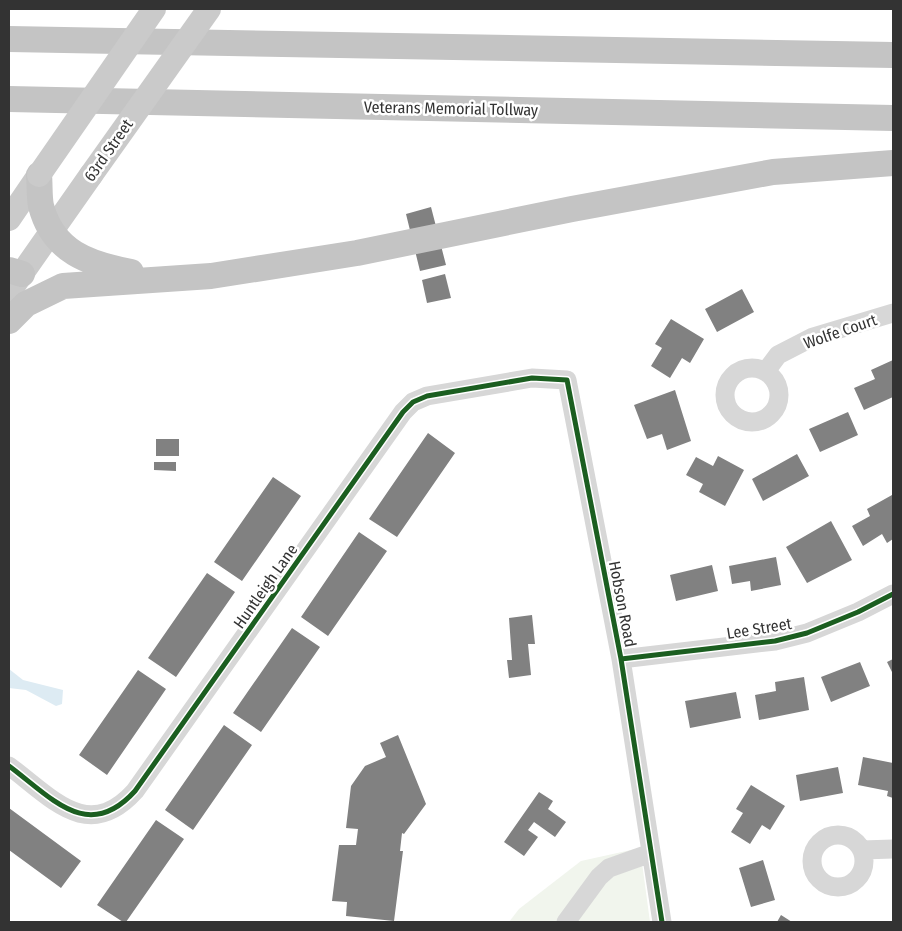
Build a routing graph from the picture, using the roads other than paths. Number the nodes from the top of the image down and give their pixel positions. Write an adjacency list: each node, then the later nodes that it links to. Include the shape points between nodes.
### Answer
1 (154, 9): 8 (main road, bridge)
2 (208, 9): 10 (main road, 63rd Street, bridge)
3 (9, 39): 4 (highway)
4 (893, 55)
5 (9, 100): 6 (highway, Veterans Memorial Tollway)
6 (893, 118)
7 (893, 163): 12 (highway, via 773,172 357,253 211,276)
8 (39, 175): 9 (main road); 10 (highway, via 41,205)
9 (9, 219)
10 (52, 231): 11 (main road, 63rd Street); 12 (highway, via 59,241 82,258 102,267)
11 (13, 278)
12 (166, 279): 14 (highway, via 63,286 26,304)
13 (893, 314): 15 (street, Wolfe Court, via 814,337 778,356)
14 (9, 321)
15 (766, 371)
16 (567, 380): 18 (street, Hobson Road); 19 (street, Huntleigh Lane, via 532,378 427,396 413,402 136,791 122,806 105,814 88,816 74,812)
17 (893, 594): 18 (street, Lee Street, via 807,633 775,641)
18 (621, 659): 22 (street, Hobson Road)
19 (9, 766)
20 (893, 849): 21 (street)
21 (862, 850)
22 (651, 854): 23 (street, via 609,868); 24 (street, Hobson Road)
23 (566, 922)
24 (662, 922)

